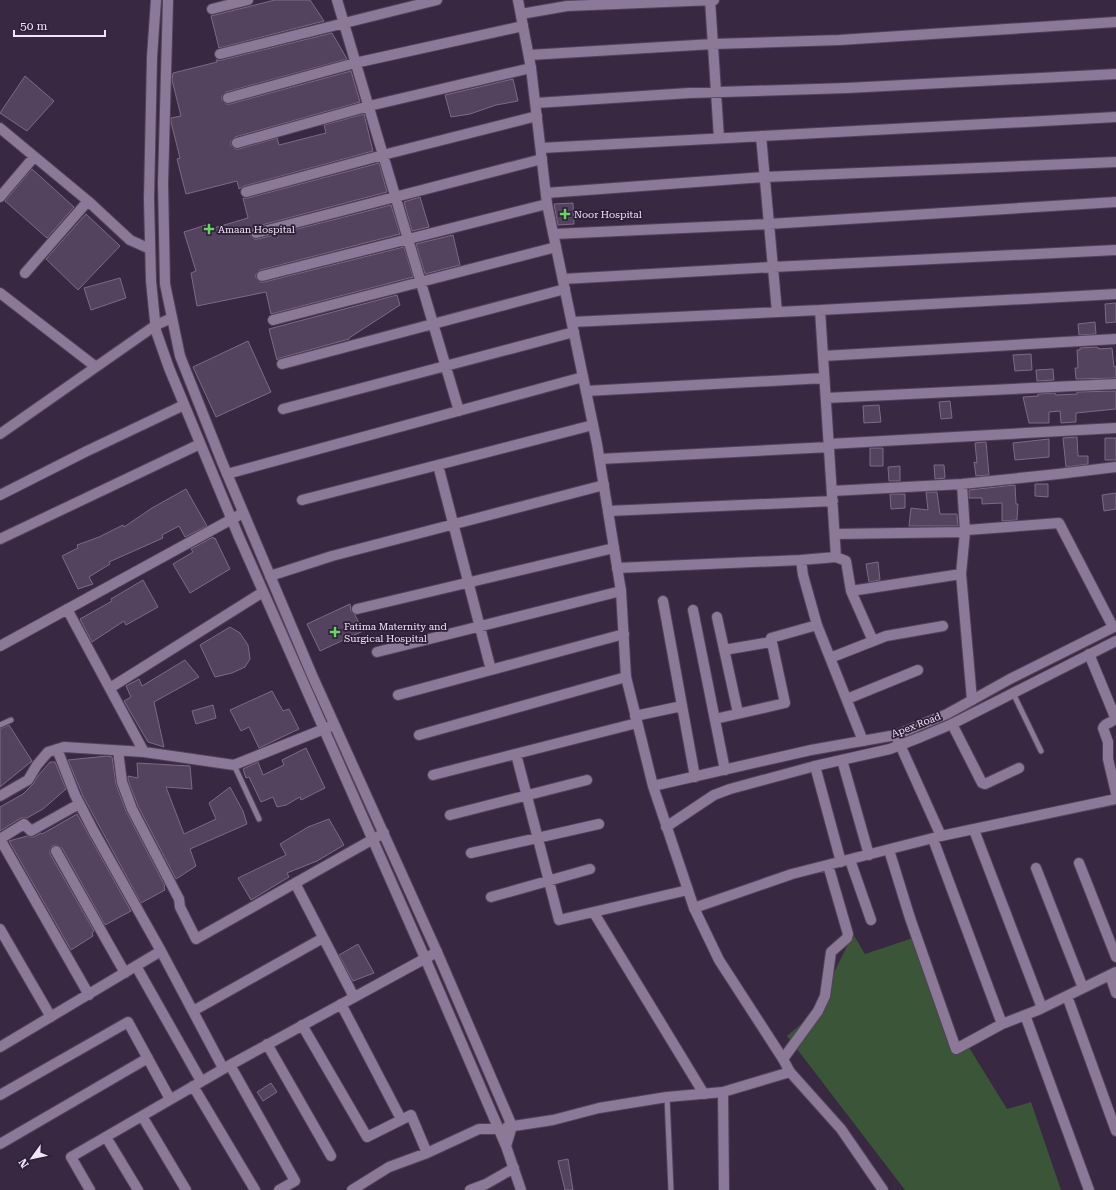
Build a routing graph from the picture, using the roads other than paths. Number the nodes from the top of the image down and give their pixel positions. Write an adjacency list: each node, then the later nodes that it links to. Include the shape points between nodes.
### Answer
1 (156, 0): 48 (street, via 152,64)
2 (168, 0): 59 (street, via 163,183 165,284)
3 (248, 0): 9 (street)
4 (337, 0): 12 (street)
5 (437, 0): 12 (street)
6 (518, 0): 10 (street)
7 (710, 0): 8 (street); 10 (street, via 567,6); 14 (street)
8 (714, 0)
9 (212, 9)
10 (521, 14): 13 (street)
11 (1116, 22): 14 (street, via 839,40)
12 (344, 23): 15 (street); 17 (street)
13 (524, 26): 16 (street); 17 (street)
14 (713, 44): 16 (street); 20 (street)
15 (220, 54)
16 (529, 55): 18 (street)
17 (356, 63): 21 (street); 23 (street)
18 (531, 68): 22 (street); 23 (street)
19 (1116, 74): 20 (street)
20 (717, 92): 22 (street); 28 (street)
21 (228, 98)
22 (536, 104): 24 (street)
23 (368, 106): 29 (street); 31 (street)
24 (537, 116): 30 (street); 31 (street)
25 (1116, 117): 27 (street)
26 (0, 128): 32 (street)
27 (761, 136): 28 (street); 35 (street)
28 (719, 138): 30 (street)
29 (237, 143)
30 (541, 148): 33 (street)
31 (383, 155): 36 (street); 39 (street)
32 (34, 156): 38 (street); 40 (street)
33 (542, 158): 37 (street); 39 (street)
34 (1116, 162): 35 (street)
35 (765, 178): 37 (street); 43 (street)
36 (246, 192)
37 (546, 193): 42 (street)
38 (0, 197)
39 (396, 197): 44 (street); 46 (street)
40 (88, 201): 48 (street, via 130,240); 51 (street)
41 (1116, 202): 43 (street)
42 (548, 204): 45 (street); 46 (street)
43 (769, 224): 45 (street); 50 (street)
44 (256, 233)
45 (554, 234): 47 (street)
46 (408, 240): 52 (street); 53 (street)
47 (556, 247): 53 (street); 54 (street)
48 (150, 249): 62 (street)
49 (1116, 250): 50 (street)
50 (773, 266): 54 (street); 58 (street)
51 (25, 273)
52 (262, 276)
53 (421, 281): 60 (street); 61 (street)
54 (564, 284): 61 (street); 63 (street)
55 (0, 293): 68 (street)
56 (1116, 294): 57 (street)
57 (820, 310): 58 (street); 65 (street)
58 (777, 312): 63 (street)
59 (172, 318): 62 (street); 85 (street, via 180,356)
60 (273, 320)
61 (433, 324): 66 (street); 67 (street)
62 (156, 325): 68 (street); 74 (street, via 166,361)
63 (573, 327): 67 (street); 69 (street)
64 (1116, 339): 65 (street)
65 (823, 356): 70 (street)
66 (282, 364)
67 (446, 366): 75 (street); 76 (street)
68 (96, 367): 79 (street)
69 (583, 377): 72 (street); 76 (street)
70 (824, 378): 72 (street); 73 (street)
71 (1116, 384): 73 (street)
72 (586, 391): 77 (street)
73 (826, 398): 81 (street)
74 (184, 405): 80 (street); 88 (street)
75 (283, 409)
76 (459, 411): 85 (street)
77 (593, 426): 82 (street); 83 (street)
78 (1116, 428): 81 (street)
79 (0, 434)
80 (200, 444): 93 (street); 97 (street)
81 (829, 445): 82 (street); 89 (street)
82 (600, 459): 87 (street)
83 (438, 465): 90 (street); 94 (street)
84 (1116, 467): 86 (street)
85 (227, 474): 92 (street)
86 (962, 484): 89 (street); 95 (street)
87 (604, 485): 91 (street); 94 (street)
88 (0, 495)
89 (832, 496): 91 (street); 96 (street)
90 (302, 500)
91 (608, 511): 98 (street)
92 (243, 513): 93 (street); 103 (street)
93 (232, 519): 107 (street); 109 (street)
94 (454, 524): 103 (street, via 332,556); 104 (street)
95 (965, 532): 96 (street); 102 (street); 116 (street, via 1059,523)
96 (835, 534): 99 (street)
97 (0, 539)
98 (614, 548): 101 (street); 104 (street)
99 (836, 557): 100 (street); 106 (street, via 846,561)
100 (801, 560): 101 (street); 113 (street)
101 (617, 568): 105 (street)
102 (961, 574): 106 (street); 133 (street)
103 (270, 576): 141 (street)
104 (469, 583): 110 (street); 115 (street)
105 (621, 591): 115 (street); 117 (street)
106 (851, 591): 118 (street)
107 (263, 592): 129 (street); 142 (street)
108 (663, 601): 134 (street)
109 (67, 609): 121 (street); 129 (street)
110 (357, 609)
111 (693, 610): 136 (street)
112 (717, 617): 122 (street)
113 (817, 625): 120 (street, via 771,638); 125 (street)
114 (943, 626): 118 (street, via 886,636)
115 (480, 627): 123 (street); 126 (street)
116 (1114, 627): 133 (street, Apex Road)
117 (624, 634): 126 (street); 128 (street)
118 (873, 641): 125 (street)
119 (1116, 641): 124 (street, Apex Road)
120 (771, 642): 122 (street); 135 (street, via 785,703)
121 (0, 646)
122 (724, 650): 135 (street)
123 (377, 652)
124 (1089, 654): 130 (street, Apex Road); 161 (street, via 1115,717 1103,728 1108,742 1108,759)
125 (830, 658): 132 (street)
126 (491, 670): 131 (street)
127 (918, 670): 132 (street)
128 (626, 677): 138 (street); 143 (street)
129 (110, 688): 150 (street)
130 (1013, 693): 139 (street, Apex Road); 149 (lane)
131 (398, 694)
132 (847, 700): 145 (street)
133 (972, 700): 144 (street, Apex Road, via 947,714)
134 (682, 706): 138 (street); 158 (street)
135 (738, 713): 136 (street)
136 (715, 718): 156 (street)
137 (11, 720): 140 (lane)
138 (636, 720): 151 (street); 160 (street)
139 (952, 724): 146 (street, Apex Road); 155 (street, via 982,783 985,784)
140 (0, 725)
141 (334, 725): 142 (street); 171 (street)
142 (324, 729): 153 (street); 175 (street)
143 (419, 734)
144 (896, 735): 145 (street, Apex Road); 146 (street)
145 (863, 741): 156 (street, Apex Road)
146 (900, 746): 152 (street, Apex Road); 172 (street)
147 (58, 749): 148 (street, via 64,747); 162 (street, via 48,752 28,780); 165 (street)
148 (118, 751): 150 (street); 186 (street, via 122,782 132,809 179,899 180,907 196,939)
149 (1041, 751)
150 (144, 752): 153 (street)
151 (516, 754): 157 (street); 163 (street)
152 (842, 760): 154 (street, Apex Road); 179 (street)
153 (234, 765): 167 (lane)
154 (814, 766): 169 (street, Apex Road, via 724,791); 180 (street)
155 (1019, 768)
156 (725, 770): 158 (street, Apex Road)
157 (433, 775)
158 (695, 777): 160 (street, Apex Road)
159 (587, 780): 163 (street)
160 (652, 786): 169 (street)
161 (1116, 793)
162 (0, 796)
163 (527, 796): 166 (street); 173 (street)
164 (1116, 799): 170 (street)
165 (79, 804): 174 (street, via 31,831 24,824); 194 (street)
166 (450, 815)
167 (259, 819)
168 (599, 824): 173 (street)
169 (666, 827): 187 (street)
170 (974, 830): 172 (street); 207 (street)
171 (384, 834): 175 (street); 195 (street)
172 (937, 837): 176 (street); 211 (street)
173 (538, 838): 178 (street); 185 (street)
174 (0, 839): 203 (street)
175 (373, 840): 186 (street); 197 (street)
176 (889, 850): 179 (street); 211 (street, via 956,1049)
177 (56, 851): 199 (street)
178 (471, 853)
179 (869, 855): 180 (street)
180 (845, 861): 182 (street); 191 (street)
181 (1080, 863): 196 (street)
182 (828, 865): 189 (street, via 792,874); 216 (street, via 848,934 847,938 831,952 825,996 818,1011)
183 (1036, 868): 201 (street)
184 (590, 869): 185 (street)
185 (549, 881): 188 (street); 190 (street, via 559,920)
186 (295, 883): 193 (street)
187 (688, 890): 189 (street); 190 (street)
188 (490, 898)
189 (694, 908): 216 (street, via 719,960)
190 (594, 913): 221 (street)
191 (871, 920)
192 (0, 929): 210 (street)
193 (324, 938): 205 (street); 208 (street)
194 (161, 951): 198 (street); 208 (street)
195 (438, 952): 197 (street); 227 (street)
196 (1116, 957)
197 (426, 958): 205 (street); 228 (street)
198 (136, 966): 199 (street); 219 (street)
199 (125, 973): 203 (street)
200 (1113, 973): 201 (street); 202 (street)
201 (1083, 988): 204 (street)
202 (1116, 993)
203 (89, 994): 210 (street)
204 (1067, 996): 207 (street); 229 (street)
205 (354, 997): 206 (street)
206 (341, 1004): 212 (street); 226 (street)
207 (1042, 1008): 209 (street)
208 (193, 1011): 217 (street)
209 (1025, 1015): 211 (street); 247 (street)
210 (50, 1017): 214 (street)
211 (1002, 1024)
212 (302, 1025): 213 (street); 226 (street, via 367,1137)
213 (267, 1044): 217 (street); 234 (street)
214 (0, 1047)
215 (148, 1058): 222 (street, via 128,1022); 224 (street); 231 (street)
216 (783, 1059): 218 (street)
217 (227, 1067): 219 (street); 240 (street, via 295,1180)
218 (790, 1072): 220 (street); 246 (street, via 840,1129)
219 (197, 1084): 224 (street); 239 (street)
220 (723, 1092): 221 (street); 245 (street)
221 (704, 1094): 223 (street)
222 (0, 1096)
223 (666, 1097): 227 (street); 244 (lane)
224 (170, 1099): 225 (street)
225 (142, 1116): 230 (street); 238 (street)
226 (401, 1119): 233 (street, via 411,1114)
227 (512, 1126): 228 (street); 232 (street)
228 (497, 1129): 232 (street); 233 (street, via 479,1129)
229 (1116, 1131)
230 (106, 1137): 236 (street, via 70,1157); 237 (street)
231 (0, 1144)
232 (506, 1146): 235 (street)
233 (427, 1153): 241 (street, via 389,1167)
234 (331, 1156)
235 (514, 1168): 242 (street); 243 (street)
236 (90, 1190)
237 (138, 1190)
238 (186, 1190)
239 (255, 1190)
240 (279, 1190)
241 (352, 1190)
242 (470, 1190)
243 (521, 1190)
244 (671, 1190)
245 (724, 1190)
246 (884, 1190)
247 (1089, 1190)

